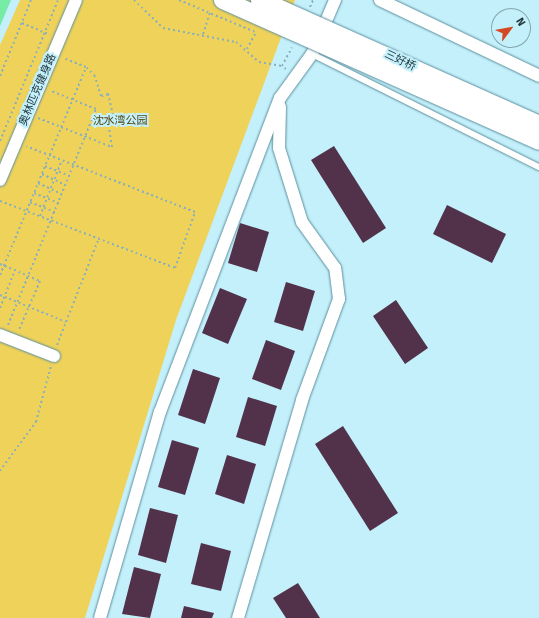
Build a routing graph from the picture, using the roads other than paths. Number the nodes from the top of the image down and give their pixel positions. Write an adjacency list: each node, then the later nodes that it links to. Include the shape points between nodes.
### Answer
1 (76, 0): 12 (street, 奥林匹克健身路)
2 (260, 0): 9 (main road, 三好桥, bridge)
3 (335, 0): 6 (street)
4 (380, 0): 7 (street)
5 (216, 6): 10 (main road, bridge)
6 (312, 54): 8 (street); 11 (lane)
7 (539, 76)
8 (280, 98): 15 (street, via 160,412); 16 (street, via 279,148 302,222 335,268 339,299 302,400)
9 (539, 125)
10 (539, 141)
11 (539, 167)
12 (0, 180)
13 (4, 330): 14 (street)
14 (54, 356)
15 (100, 618)
16 (238, 618)

